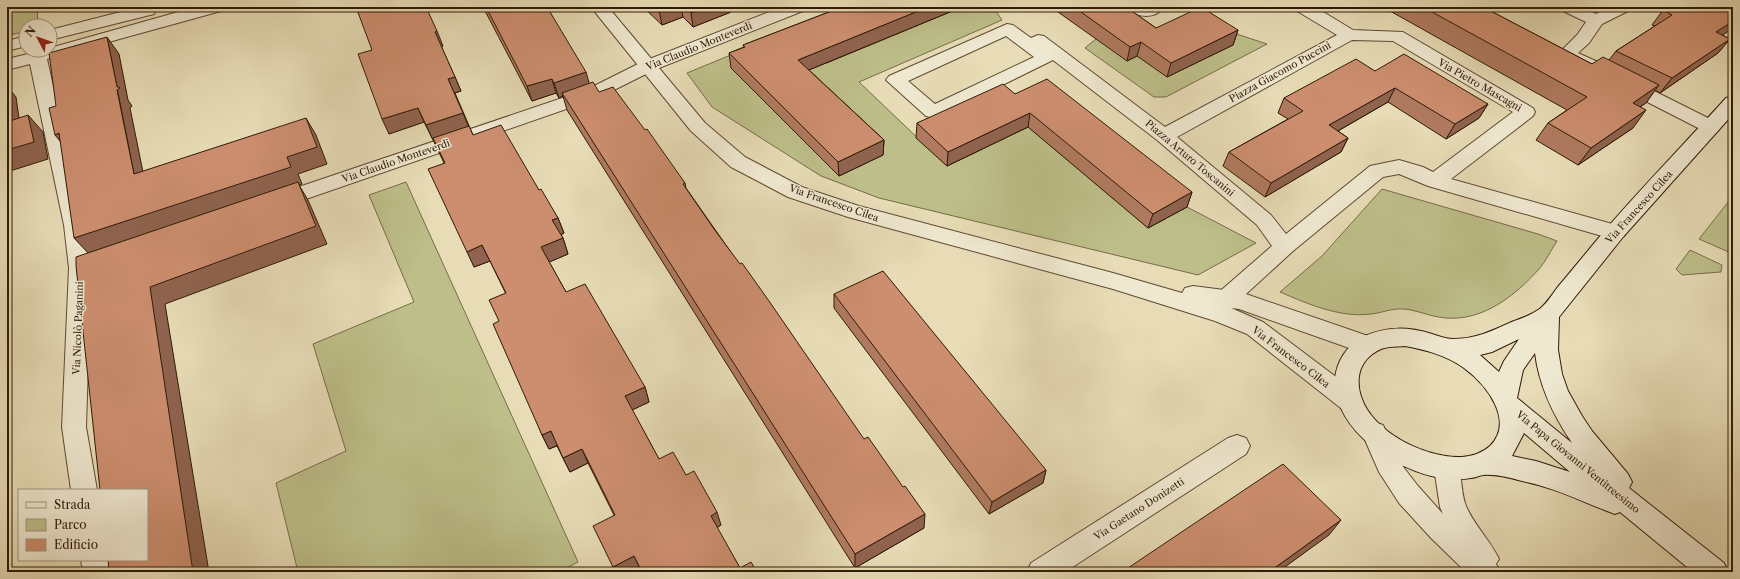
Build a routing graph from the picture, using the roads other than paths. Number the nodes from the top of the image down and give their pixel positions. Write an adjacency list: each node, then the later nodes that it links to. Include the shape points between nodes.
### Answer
1 (159, 7): 11 (street)
2 (215, 7): 14 (street)
3 (599, 7): 20 (street, Via Francesco Cilea)
4 (797, 7): 20 (street, Via Claudio Monteverdi)
5 (1136, 7): 6 (street, via 1144,12)
6 (1156, 7)
7 (1303, 7): 12 (street, Piazza Giacomo Puccini)
8 (1570, 7): 10 (street)
9 (1622, 7): 10 (street)
10 (1596, 20): 22 (street, via 1583,39 1560,50)
11 (58, 33)
12 (1349, 34): 23 (street, Piazza Giacomo Puccini); 24 (street, Via Pietro Mascagni, via 1396,36 1526,112)
13 (1024, 42): 13 (street, via 1007,29 895,80 933,112 1046,58); 23 (street, Piazza Arturo Toscanini, via 1034,38)
14 (58, 43)
15 (7, 46): 16 (street)
16 (18, 47)
17 (18, 58): 19 (street)
18 (35, 58): 39 (street, Via Nicolò Paganini, via 74,225 88,266 74,427)
19 (7, 65)
20 (648, 66): 25 (street, Via Claudio Monteverdi, via 592,94); 28 (street, Via Francesco Cilea, via 698,127 738,162 796,192 854,212)
21 (1733, 102): 22 (street, Via Francesco Cilea)
22 (1711, 127): 26 (street, Via Francesco Cilea)
23 (1164, 136): 27 (street, Piazza Arturo Toscanini, via 1264,220)
24 (1435, 181): 26 (street); 27 (street, via 1399,167 1377,171)
25 (261, 207)
26 (1616, 232): 30 (street, Via Francesco Cilea)
27 (1284, 247): 29 (street)
28 (1113, 281): 29 (street, Via Francesco Cilea); 33 (street, Via Francesco Cilea, via 1222,314 1255,328)
29 (1226, 299): 31 (street, Via Francesco Cilea, via 1240,301)
30 (1548, 315): 32 (street, Via Francesco Cilea, via 1484,345); 34 (street, Via Francesco Cilea, via 1512,368); 40 (street, via 1547,355 1554,388 1576,431)
31 (1366, 345): 32 (street, via 1384,339 1405,337); 33 (street, via 1355,356 1348,369 1347,385)
32 (1451, 349): 34 (street, via 1473,362 1491,378)
33 (1351, 402): 35 (street, via 1360,418)
34 (1507, 402): 37 (street, via 1513,431 1504,450); 40 (street, Via Papa Giovanni Ventitreesimo)
35 (1374, 433): 38 (street, via 1395,450 1421,462); 44 (street, via 1398,481 1407,493)
36 (1237, 446): 43 (street, Via Gaetano Donizetti)
37 (1486, 464): 38 (street, via 1468,468); 40 (street, Via Papa Giovanni Ventitreesimo, via 1541,473 1589,489)
38 (1447, 468): 45 (street, via 1453,507)
39 (84, 489)
40 (1647, 517): 46 (street, Via Papa Giovanni Ventitreesimo)
41 (95, 561): 42 (street)
42 (97, 572)
43 (1041, 572)
44 (1486, 572)
45 (1493, 572)
46 (1714, 572)

